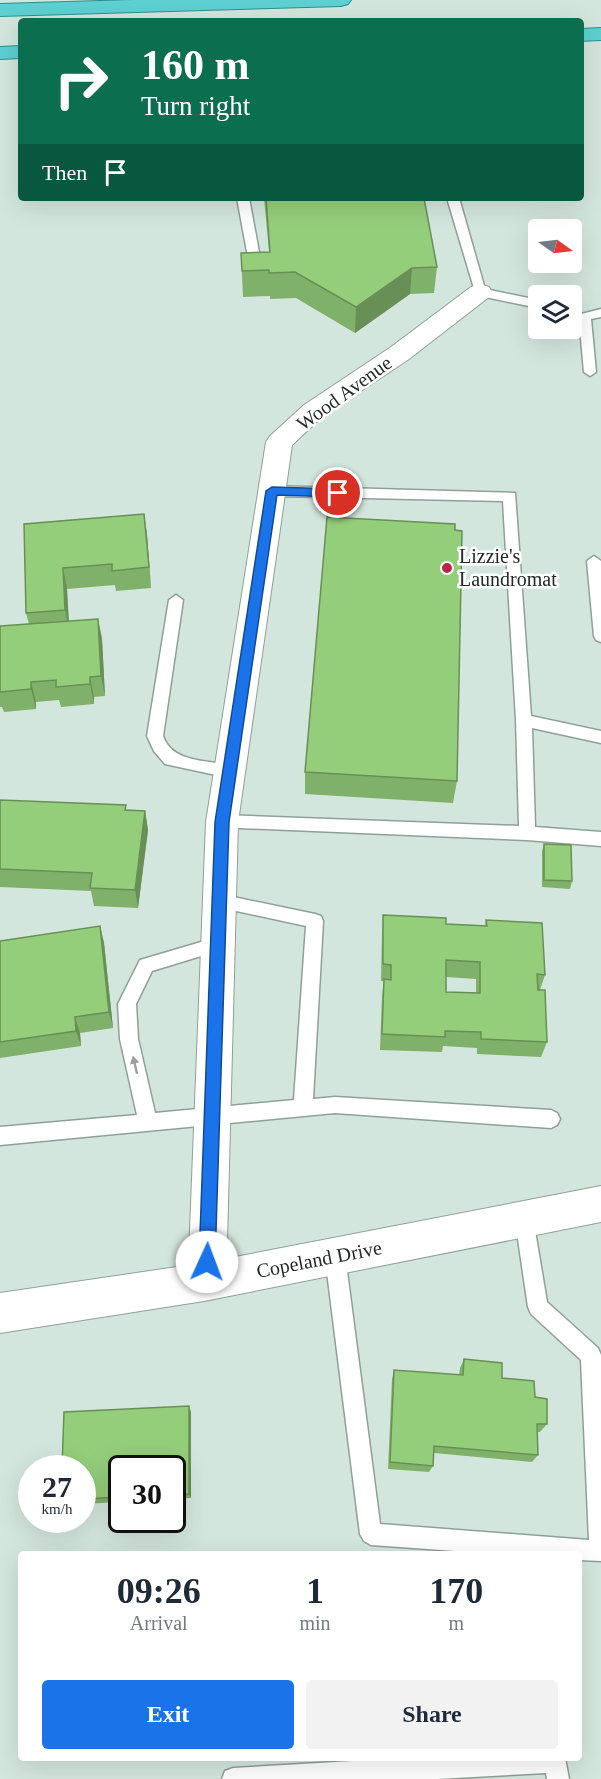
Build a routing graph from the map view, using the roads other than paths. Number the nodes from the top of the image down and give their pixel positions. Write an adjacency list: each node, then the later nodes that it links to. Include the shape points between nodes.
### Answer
1 (341, 0): 2 (highway)
2 (0, 10)
3 (601, 34): 4 (highway)
4 (584, 35)
5 (18, 52): 6 (highway)
6 (0, 53)
7 (244, 201): 9 (lane)
8 (454, 201): 10 (lane)
9 (256, 268)
10 (480, 292): 11 (lane); 16 (street, Wood Avenue, via 400,353 313,411 279,442)
11 (528, 301)
12 (601, 313): 14 (lane)
13 (582, 316): 14 (lane)
14 (585, 317): 15 (lane)
15 (590, 372)
16 (272, 491): 20 (lane, via 510,496); 22 (street, Wood Avenue)
17 (594, 561): 19 (lane)
18 (176, 600): 22 (lane, via 155,736 171,760)
19 (601, 636)
20 (524, 720): 21 (lane); 24 (lane)
21 (601, 737)
22 (230, 772): 23 (street, Wood Avenue)
23 (222, 822): 24 (lane); 26 (street, Wood Avenue)
24 (527, 833): 25 (lane)
25 (601, 839)
26 (219, 901): 27 (street, Wood Avenue); 28 (lane, via 315,921)
27 (218, 944): 29 (street, Wood Avenue); 31 (lane, one-way to 27, via 129,1039 127,1004 146,965)
28 (303, 1108): 29 (lane); 30 (lane, via 334,1105)
29 (212, 1116): 31 (lane); 36 (street, Wood Avenue)
30 (551, 1119)
31 (148, 1122): 32 (lane)
32 (0, 1136)
33 (601, 1204): 34 (street, Copeland Drive)
34 (524, 1219): 35 (street, Copeland Drive); 38 (lane, via 537,1307)
35 (335, 1256): 36 (street, Copeland Drive); 38 (lane, via 371,1534 600,1551)
36 (207, 1281): 37 (street, Copeland Drive)
37 (0, 1313)
38 (596, 1355)
39 (233, 1779): 40 (lane, via 555,1761)
40 (558, 1779)

